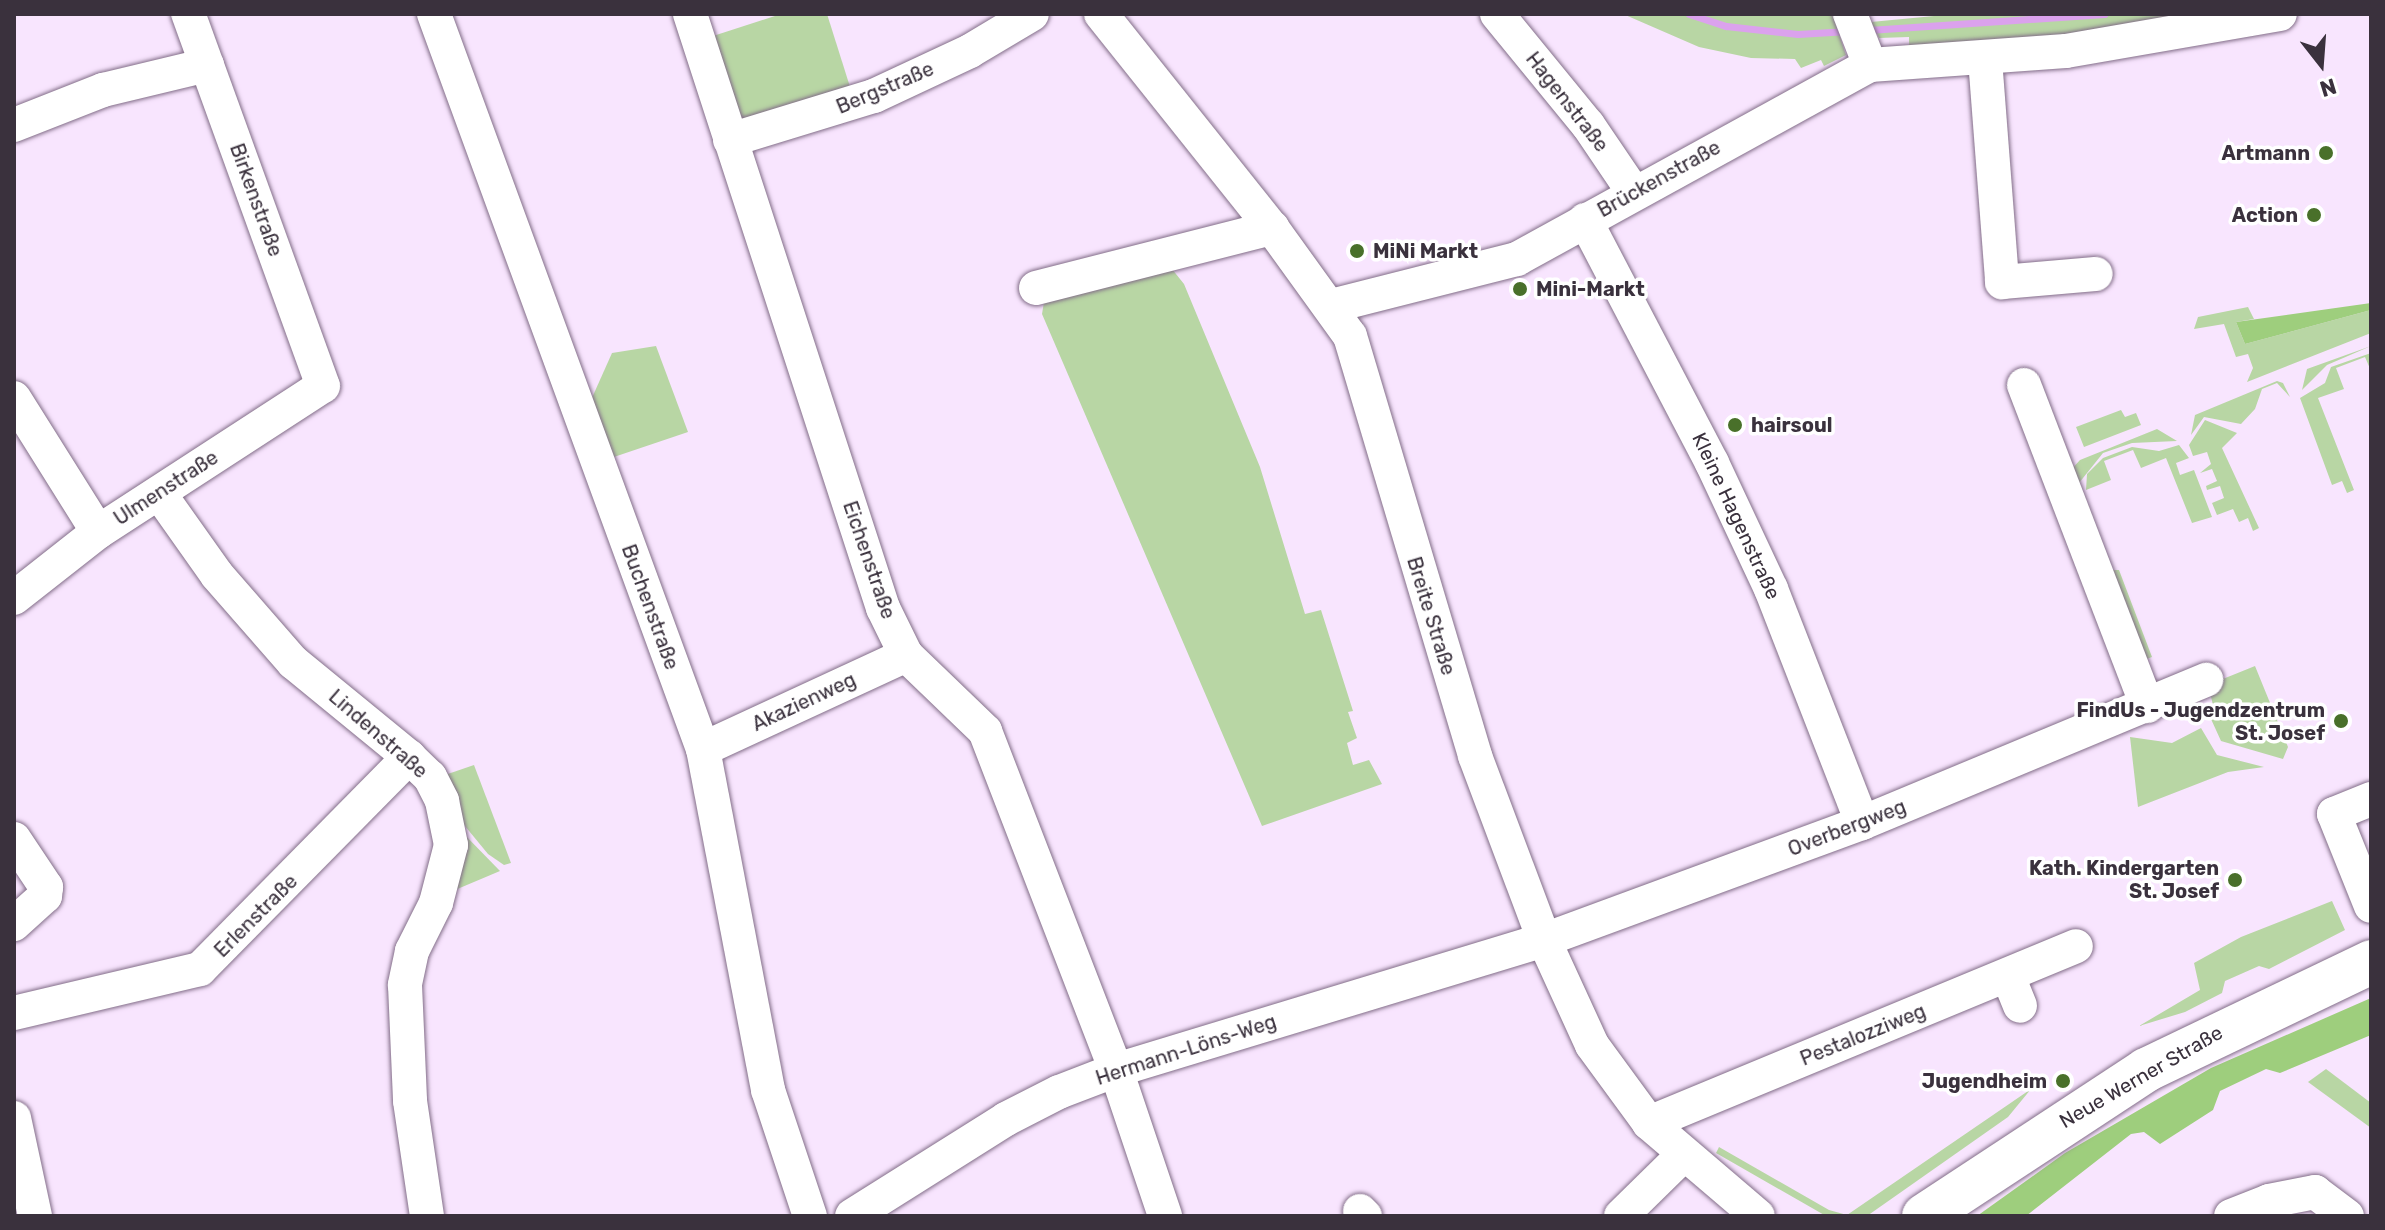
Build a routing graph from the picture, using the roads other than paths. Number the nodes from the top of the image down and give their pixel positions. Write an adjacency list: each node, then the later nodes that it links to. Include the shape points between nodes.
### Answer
1 (188, 14): 10 (street, Birkenstraße)
2 (434, 14): 28 (street, Buchenstraße)
3 (690, 14): 12 (street, Eichenstraße)
4 (1032, 14): 12 (street, Bergstraße, via 970,51 874,96)
5 (1101, 14): 15 (street, Breite Straße)
6 (1497, 14): 13 (street, Hagenstraße, via 1588,125)
7 (2280, 14): 9 (street, Brückenstraße, via 2066,51)
8 (1860, 38): 9 (street, Brückenstraße); 13 (street, Brückenstraße)
9 (1985, 59): 16 (street, via 2002,282)
10 (207, 65): 11 (street, via 103,90); 20 (street, Birkenstraße)
11 (14, 125)
12 (730, 140): 25 (street, Eichenstraße, via 883,608)
13 (1634, 193): 14 (street, Brückenstraße)
14 (1585, 220): 18 (street, Brückenstraße, via 1517,259); 31 (street, Kleine Hagenstraße, via 1712,463 1771,589)
15 (1272, 228): 17 (street); 18 (street, Breite Straße)
16 (2096, 274)
17 (1036, 288)
18 (1331, 306): 35 (street, Breite Straße, via 1362,370 1475,756)
19 (2024, 385): 27 (street)
20 (323, 386): 22 (street, Ulmenstraße)
21 (14, 398): 23 (street)
22 (159, 493): 23 (street, Ulmenstraße); 29 (street, Lindenstraße, via 217,575 293,662)
23 (98, 532): 24 (street, Ulmenstraße)
24 (14, 598)
25 (906, 655): 28 (street, Akazienweg); 39 (street, Eichenstraße, via 985,731)
26 (2206, 680): 27 (street, Overbergweg, via 2187,684)
27 (2147, 706): 31 (street, Overbergweg)
28 (703, 749): 46 (street, Buchenstraße, via 768,1090)
29 (409, 757): 38 (street, Erlenstraße, via 200,969); 45 (street, Lindenstraße, via 430,777 442,801 451,845 405,985 410,1101)
30 (2371, 799): 33 (street, via 2334,814)
31 (1862, 823): 35 (street, Overbergweg)
32 (14, 839): 34 (street, via 46,887 45,896)
33 (2371, 906)
34 (14, 924)
35 (1544, 940): 39 (street, Hermann-Löns-Weg); 41 (street, Breite Straße, via 1592,1045)
36 (2076, 946): 41 (street, Pestalozziweg, via 2014,991)
37 (2371, 962): 51 (main road, Neue Werner Straße, via 2146,1070)
38 (14, 1013)
39 (1116, 1070): 47 (street, Hermann-Löns-Weg, via 1006,1119); 48 (street, Eichenstraße)
40 (14, 1118): 44 (street)
41 (1649, 1123): 42 (street, Breite Straße)
42 (1682, 1156): 49 (street); 50 (street, Breite Straße)
43 (2234, 1214): 52 (street, via 2315,1192)
44 (35, 1216)
45 (427, 1216)
46 (810, 1216)
47 (852, 1216)
48 (1165, 1216)
49 (1621, 1216)
50 (1758, 1216)
51 (1924, 1216)
52 (2347, 1216)

